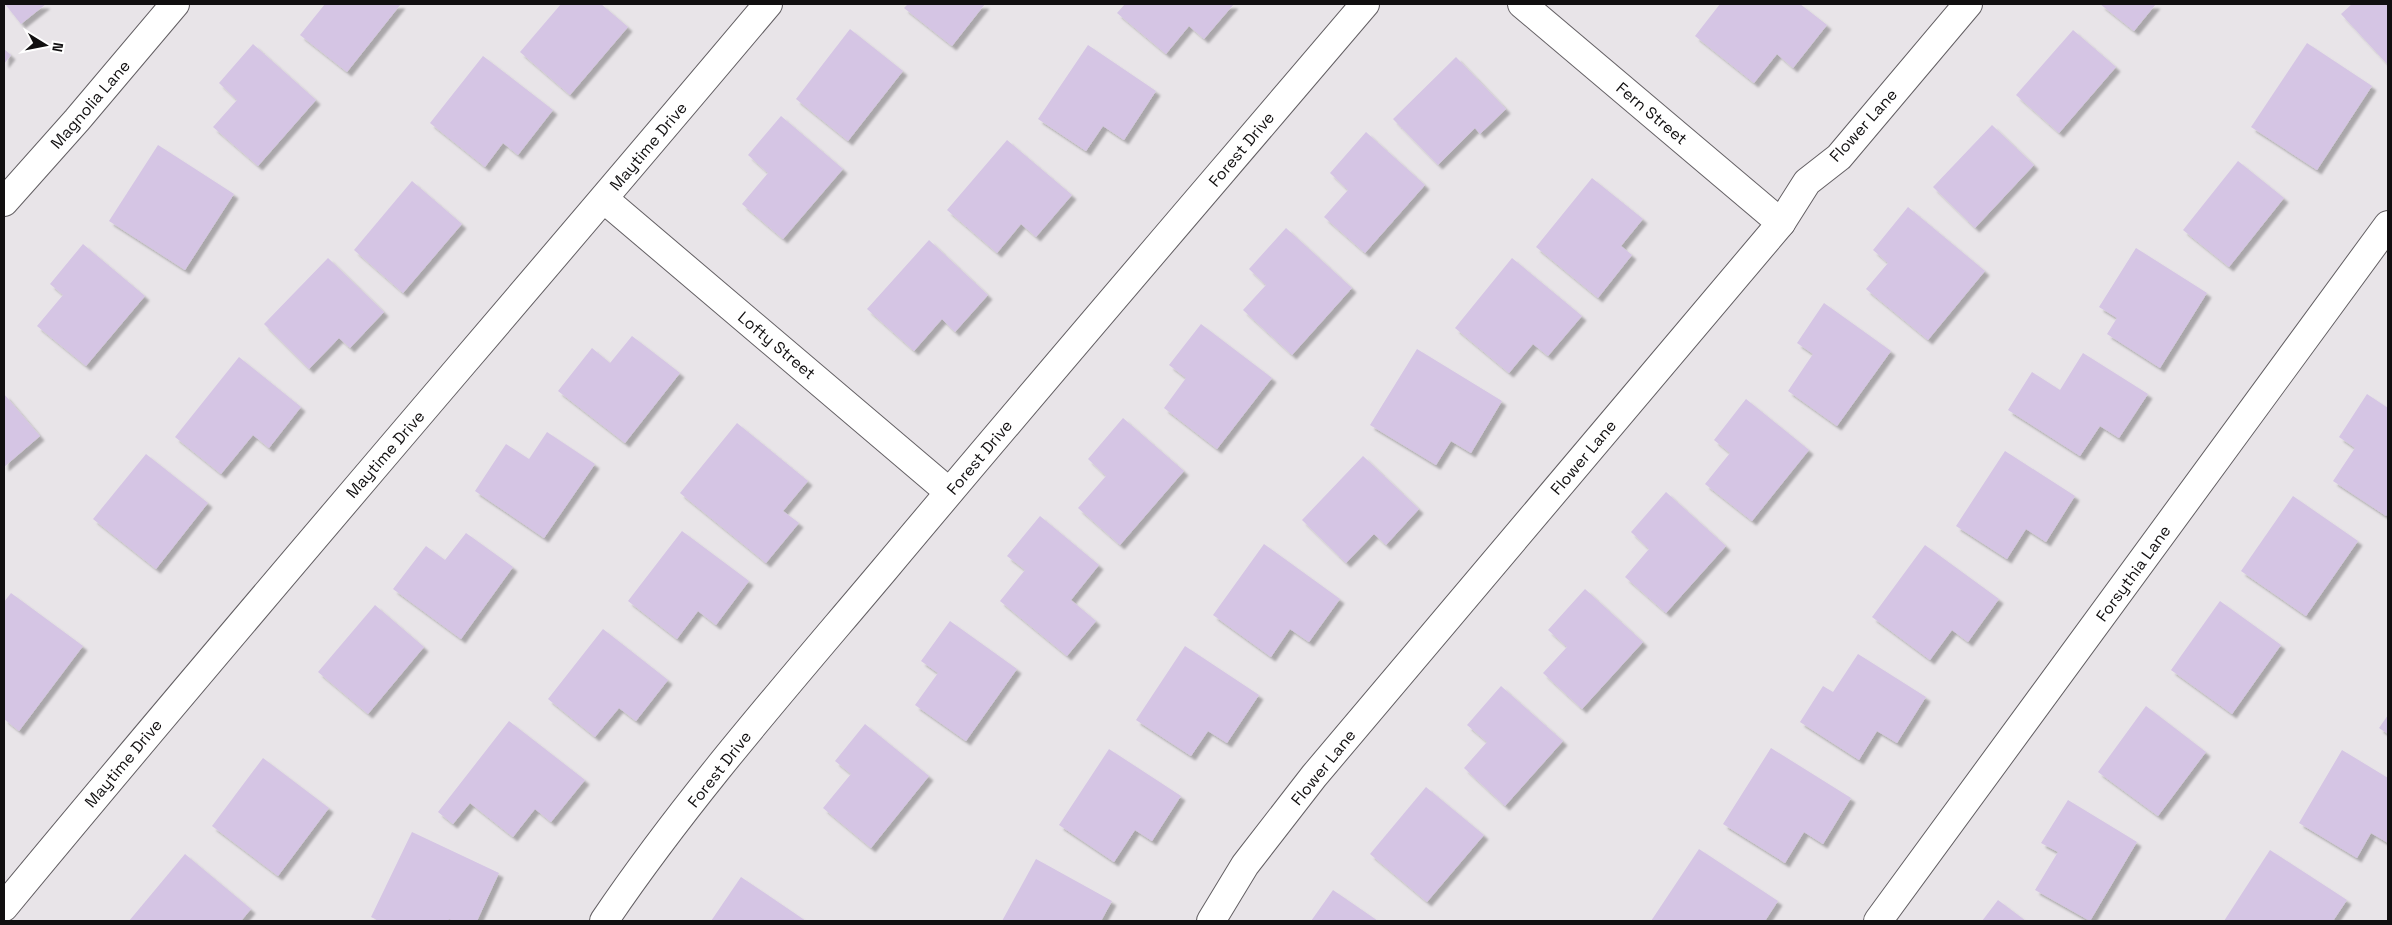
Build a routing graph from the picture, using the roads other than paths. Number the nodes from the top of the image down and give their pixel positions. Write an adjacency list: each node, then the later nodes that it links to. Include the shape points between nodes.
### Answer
1 (175, 4): 7 (street, Magnolia Lane)
2 (768, 4): 6 (street, Maytime Drive)
3 (1365, 4): 10 (street, Forest Drive)
4 (1522, 4): 8 (street, Fern Street)
5 (1968, 4): 8 (street, Flower Lane, via 1839,157 1807,182)
6 (604, 199): 10 (street, Lofty Street); 11 (street, Maytime Drive, via 191,680)
7 (4, 202)
8 (1781, 223): 13 (street, Flower Lane, via 1314,776 1246,865)
9 (2388, 225): 14 (street, Forsythia Lane)
10 (949, 492): 12 (street, Forest Drive, via 738,744)
11 (4, 907)
12 (604, 921)
13 (1211, 921)
14 (1878, 921)

